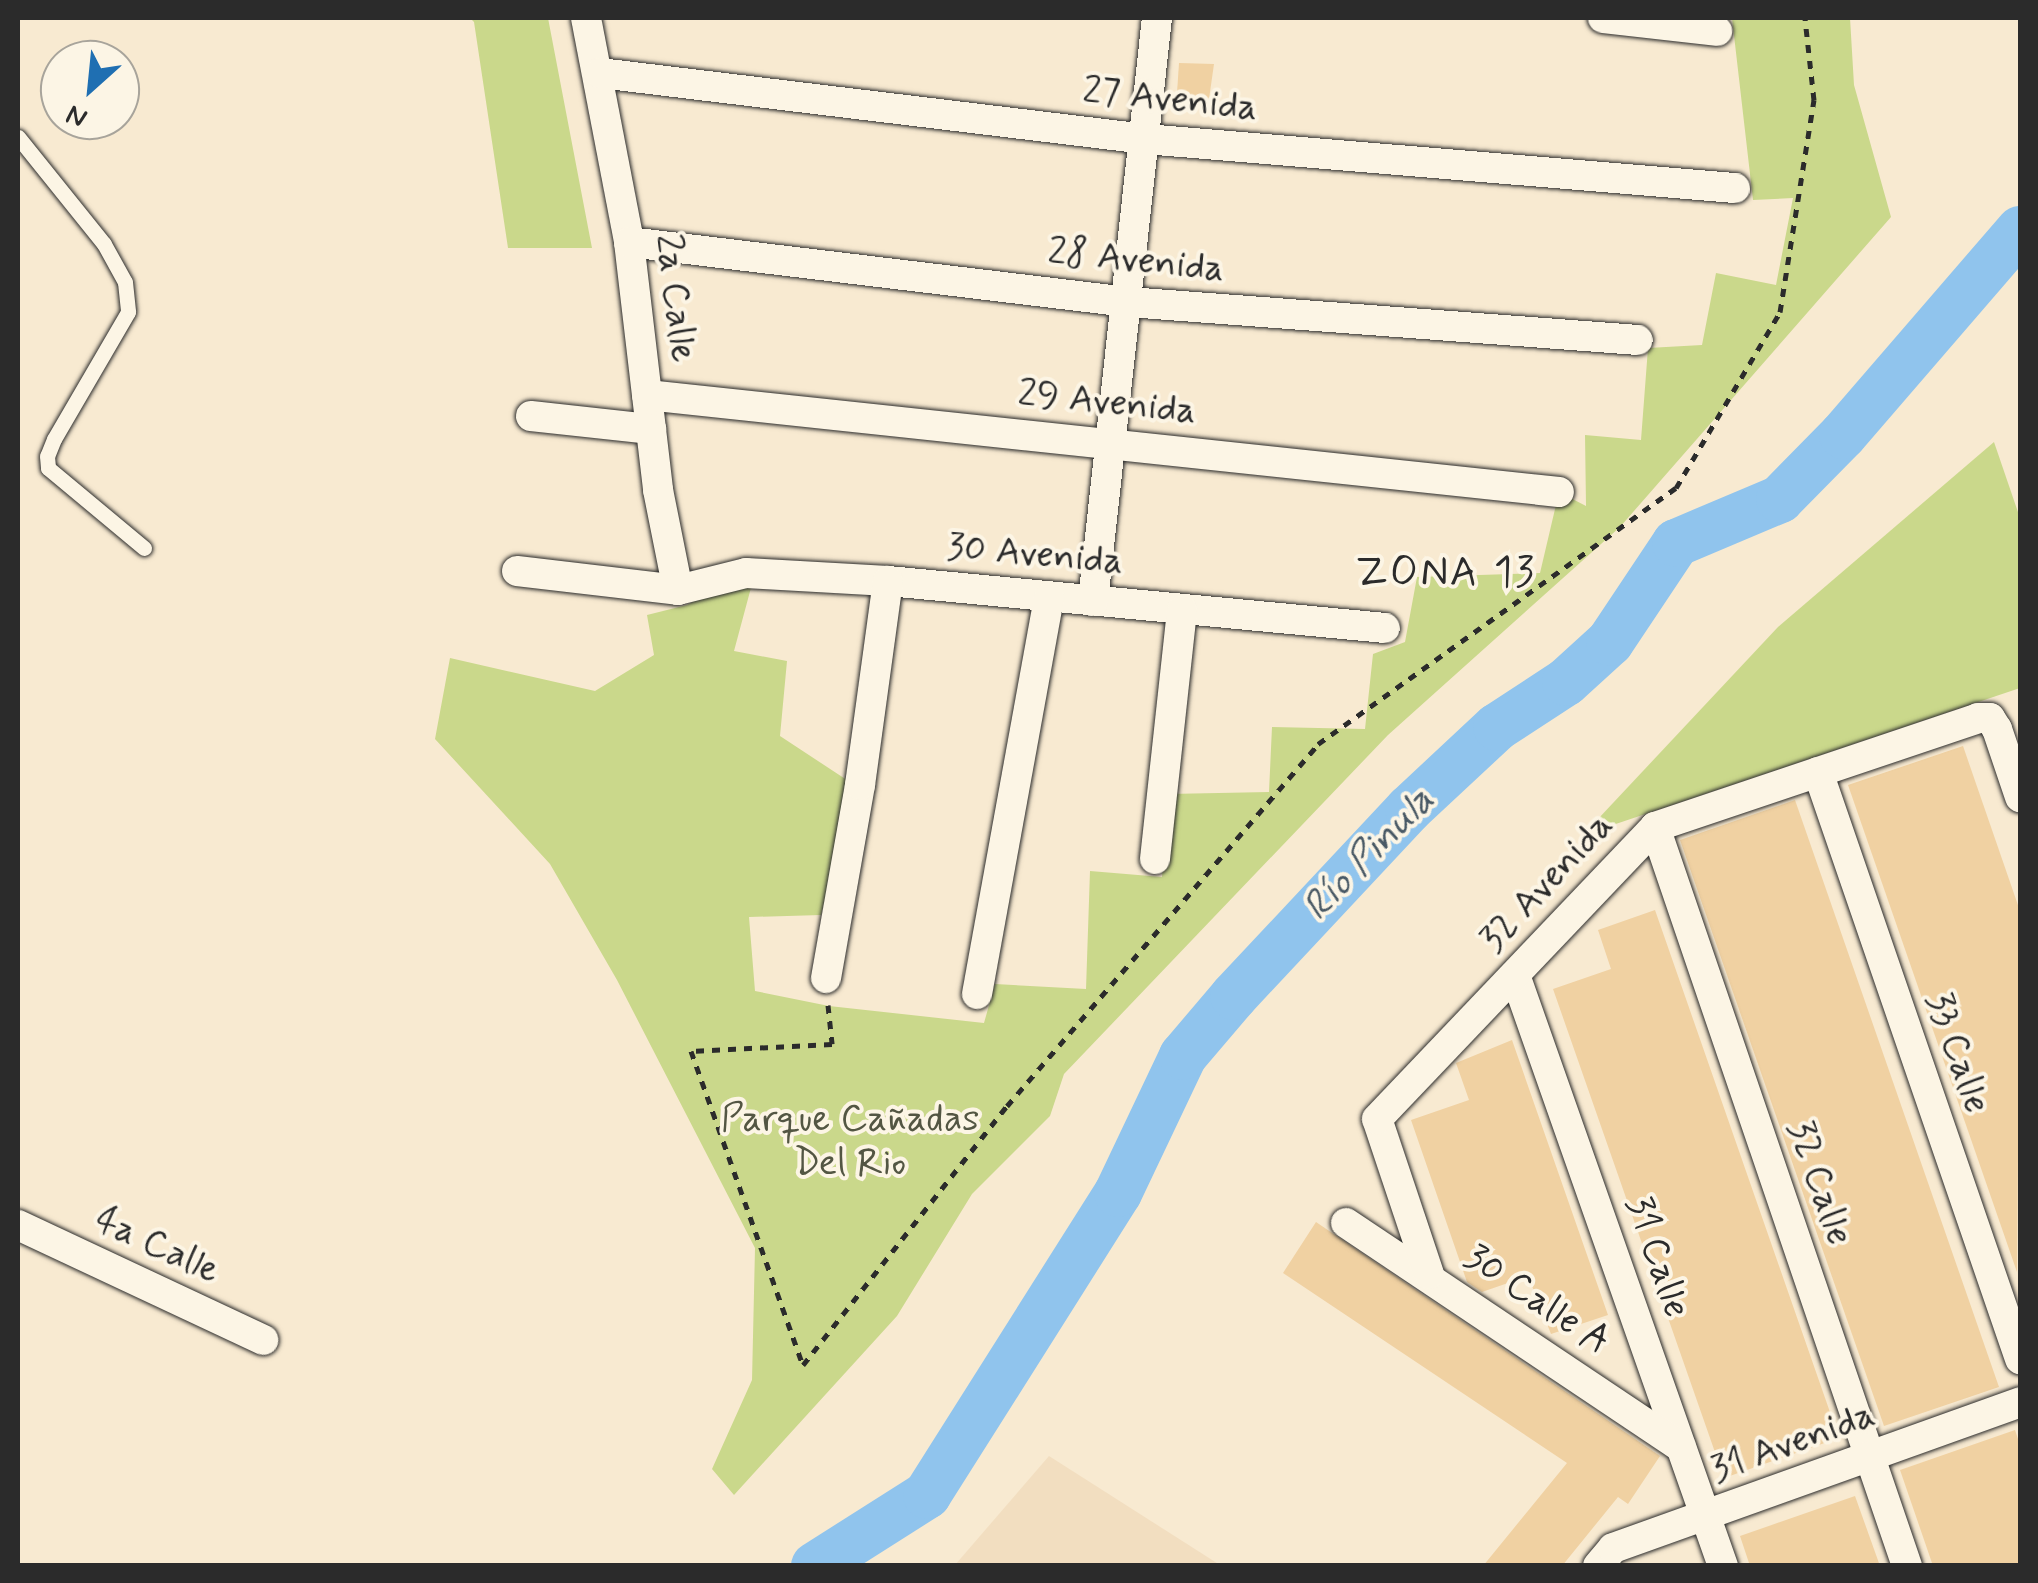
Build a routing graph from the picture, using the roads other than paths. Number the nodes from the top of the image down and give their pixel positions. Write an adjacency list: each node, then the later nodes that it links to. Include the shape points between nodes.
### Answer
1 (586, 18): 5 (street, 2a Calle)
2 (1158, 18): 7 (street)
3 (1602, 18): 4 (street)
4 (1717, 31)
5 (600, 73): 7 (street, 27 Avenida); 9 (street, 2a Calle)
6 (18, 137): 17 (lane, via 104,244 124,282 128,312 54,440 48,468)
7 (1145, 139): 8 (street, 27 Avenida); 10 (street)
8 (1735, 188)
9 (629, 242): 10 (street, 28 Avenida); 12 (street, 2a Calle)
10 (1128, 302): 11 (street, 28 Avenida); 15 (street)
11 (1638, 340)
12 (647, 395): 14 (street, 2a Calle); 15 (street, 29 Avenida)
13 (532, 416): 14 (street)
14 (651, 428): 20 (street, 2a Calle)
15 (1114, 444): 16 (street, 29 Avenida); 22 (street)
16 (1559, 492)
17 (144, 548)
18 (517, 571): 20 (street, 30 Avenida)
19 (888, 582): 20 (street, 30 Avenida, via 746,574); 21 (street, 30 Avenida); 30 (street)
20 (678, 590)
21 (1049, 598): 22 (street, 30 Avenida); 31 (street)
22 (1093, 601): 23 (street, 30 Avenida)
23 (1182, 610): 24 (street, 30 Avenida); 28 (street)
24 (1385, 628)
25 (1818, 772): 26 (street, 32 Avenida, via 1990,718); 27 (street, 32 Avenida); 36 (street, 33 Calle)
26 (2020, 797)
27 (1655, 827): 29 (street, 32 Avenida); 39 (street, 32 Calle)
28 (1155, 859)
29 (1516, 975): 34 (street, 32 Avenida, via 1377,1118); 38 (street, 31 Calle)
30 (826, 978)
31 (977, 994)
32 (1346, 1222): 34 (street, 30 Calle A)
33 (18, 1225): 35 (street, 4a Calle)
34 (1429, 1274): 38 (street, 30 Calle A)
35 (263, 1340)
36 (2020, 1360)
37 (2020, 1402): 39 (street, 31 Avenida)
38 (1681, 1447): 40 (street, 31 Calle)
39 (1870, 1458): 40 (street, 31 Avenida); 43 (street, 32 Calle)
40 (1706, 1518): 41 (street, 31 Avenida, via 1613,1548); 42 (street, 31 Calle)
41 (1598, 1566)
42 (1722, 1566)
43 (1907, 1566)

